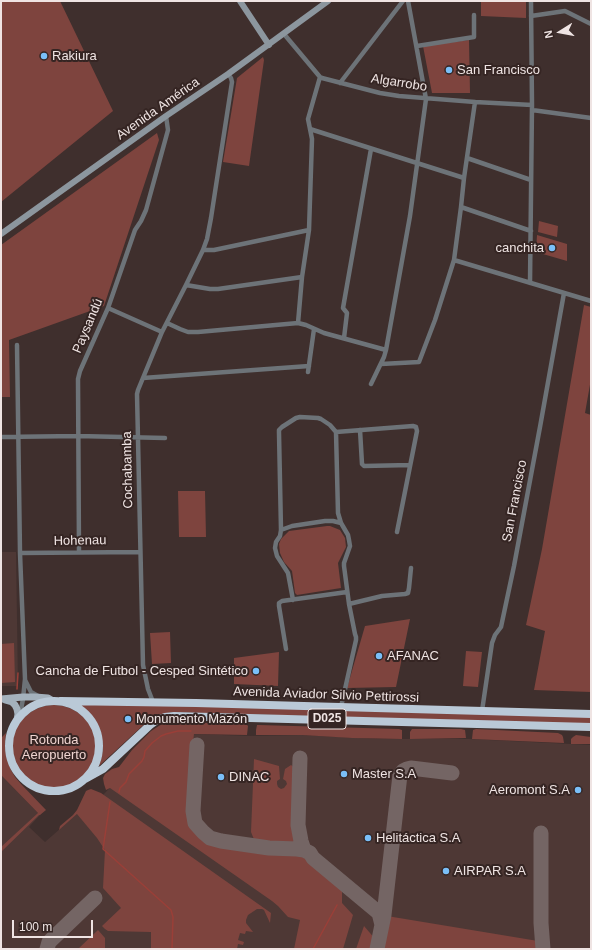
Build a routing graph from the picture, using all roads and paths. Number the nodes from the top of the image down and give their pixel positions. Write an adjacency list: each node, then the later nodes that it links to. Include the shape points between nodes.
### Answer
1 (240, 1): 10 (main road)
2 (328, 1): 9 (main road, Avenida América)
3 (403, 1): 14 (street)
4 (408, 1): 11 (street)
5 (531, 1): 7 (street)
6 (474, 15): 11 (street, via 474,37)
7 (531, 16): 8 (street, via 565,11); 17 (street)
8 (591, 24)
9 (284, 34): 10 (main road, Avenida América); 13 (street)
10 (269, 45): 12 (main road, Avenida América)
11 (416, 46): 15 (street)
12 (228, 74): 18 (main road, Avenida América); 30 (street, Cochabamba, via 232,82 209,229)
13 (320, 77): 14 (street, Algarrobo); 20 (street, via 308,119)
14 (340, 83): 15 (street, Algarrobo, via 380,93)
15 (426, 99): 16 (street, Algarrobo); 23 (street)
16 (475, 102): 17 (street, Algarrobo); 22 (street)
17 (532, 107): 19 (street, Algarrobo); 25 (street)
18 (166, 116): 29 (main road, Avenida América); 37 (street, Paysandú, via 168,130 146,210 135,230)
19 (591, 118)
20 (310, 129): 21 (street); 27 (street, via 312,140)
21 (371, 149): 23 (street); 42 (street, via 343,308 347,313)
22 (467, 158): 24 (street); 25 (street)
23 (417, 163): 24 (street); 44 (street)
24 (464, 178): 26 (street)
25 (531, 180): 28 (street)
26 (461, 207): 28 (street); 31 (street)
27 (309, 230): 30 (street, via 214,250); 32 (street)
28 (531, 231): 33 (street)
29 (1, 234)
30 (203, 250): 34 (street, Cochabamba)
31 (454, 260): 33 (street); 45 (street, via 419,362)
32 (302, 277): 34 (street, via 218,289); 39 (street)
33 (530, 283): 35 (street)
34 (186, 285): 38 (street, Cochabamba)
35 (564, 293): 36 (street); 76 (street, San Francisco, via 514,566 501,627 492,643)
36 (591, 301)
37 (108, 308): 41 (street); 53 (street, Paysandú, via 78,379)
38 (167, 323): 39 (street, via 188,332 198,332); 41 (street, Cochabamba)
39 (298, 323): 40 (street)
40 (314, 329): 42 (street); 46 (street)
41 (162, 332): 48 (street, Cochabamba)
42 (344, 338): 44 (street)
43 (16, 345): 52 (street)
44 (386, 350): 45 (street)
45 (381, 364): 49 (street)
46 (309, 366): 47 (street); 48 (street)
47 (308, 372)
48 (143, 378): 54 (street, Cochabamba, via 137,394)
49 (371, 384)
50 (360, 430): 51 (street); 57 (street, via 364,466); 57 (street, via 416,426)
51 (336, 432): 58 (street, via 338,513); 59 (street, via 322,419 300,417 280,430)
52 (19, 436): 53 (street); 55 (street); 63 (street)
53 (78, 436): 54 (street); 61 (street, Paysandú)
54 (138, 436): 56 (street); 62 (street, Cochabamba)
55 (1, 437)
56 (165, 438)
57 (410, 465): 60 (street)
58 (341, 523): 59 (street, via 325,521); 65 (street, via 348,535 350,546 344,563)
59 (281, 530): 66 (street, via 276,542 277,556 288,573)
60 (397, 532)
61 (79, 552): 62 (street, Hohenau); 63 (street, Hohenau)
62 (140, 552): 74 (street, Cochabamba, via 143,665)
63 (20, 553): 69 (street)
64 (411, 568): 67 (street, via 409,588 405,594 382,596)
65 (348, 592): 66 (street); 67 (street)
66 (293, 600): 68 (street, via 282,601 278,606)
67 (349, 604): 75 (street, via 356,640)
68 (286, 649)
69 (25, 679): 70 (street); 71 (street, via 31,692)
70 (23, 697): 71 (main road, Avenida Aviador Silvio Pettirossi / D025); 72 (main road, Avenida Aviador Silvio Pettirossi / D025); 78 (street)
71 (40, 697): 73 (main road, Avenida Aviador Silvio Pettirossi / D025)
72 (1, 699): 78 (main road, Avenida Aviador Silvio Pettirossi / D025, via 15,705)
73 (57, 701): 74 (highway, Avenida Aviador Silvio Pettirossi / D025); 78 (highway, D025, via 33,706); 80 (highway, D025, via 77,707 94,724 98,735 97,759)
74 (153, 702): 75 (highway, Avenida Aviador Silvio Pettirossi / D025)
75 (340, 707): 76 (highway, Avenida Aviador Silvio Pettirossi / D025)
76 (482, 711): 77 (highway, Avenida Aviador Silvio Pettirossi / D025)
77 (591, 714)
78 (19, 718): 80 (highway, D025, via 11,731 9,752 16,772 24,780 41,790 52,792 72,788)
79 (591, 727): 80 (highway, Avenida Aviador Silvio Pettirossi / D025, via 174,716 157,720 150,725 103,769)
80 (85, 780)

